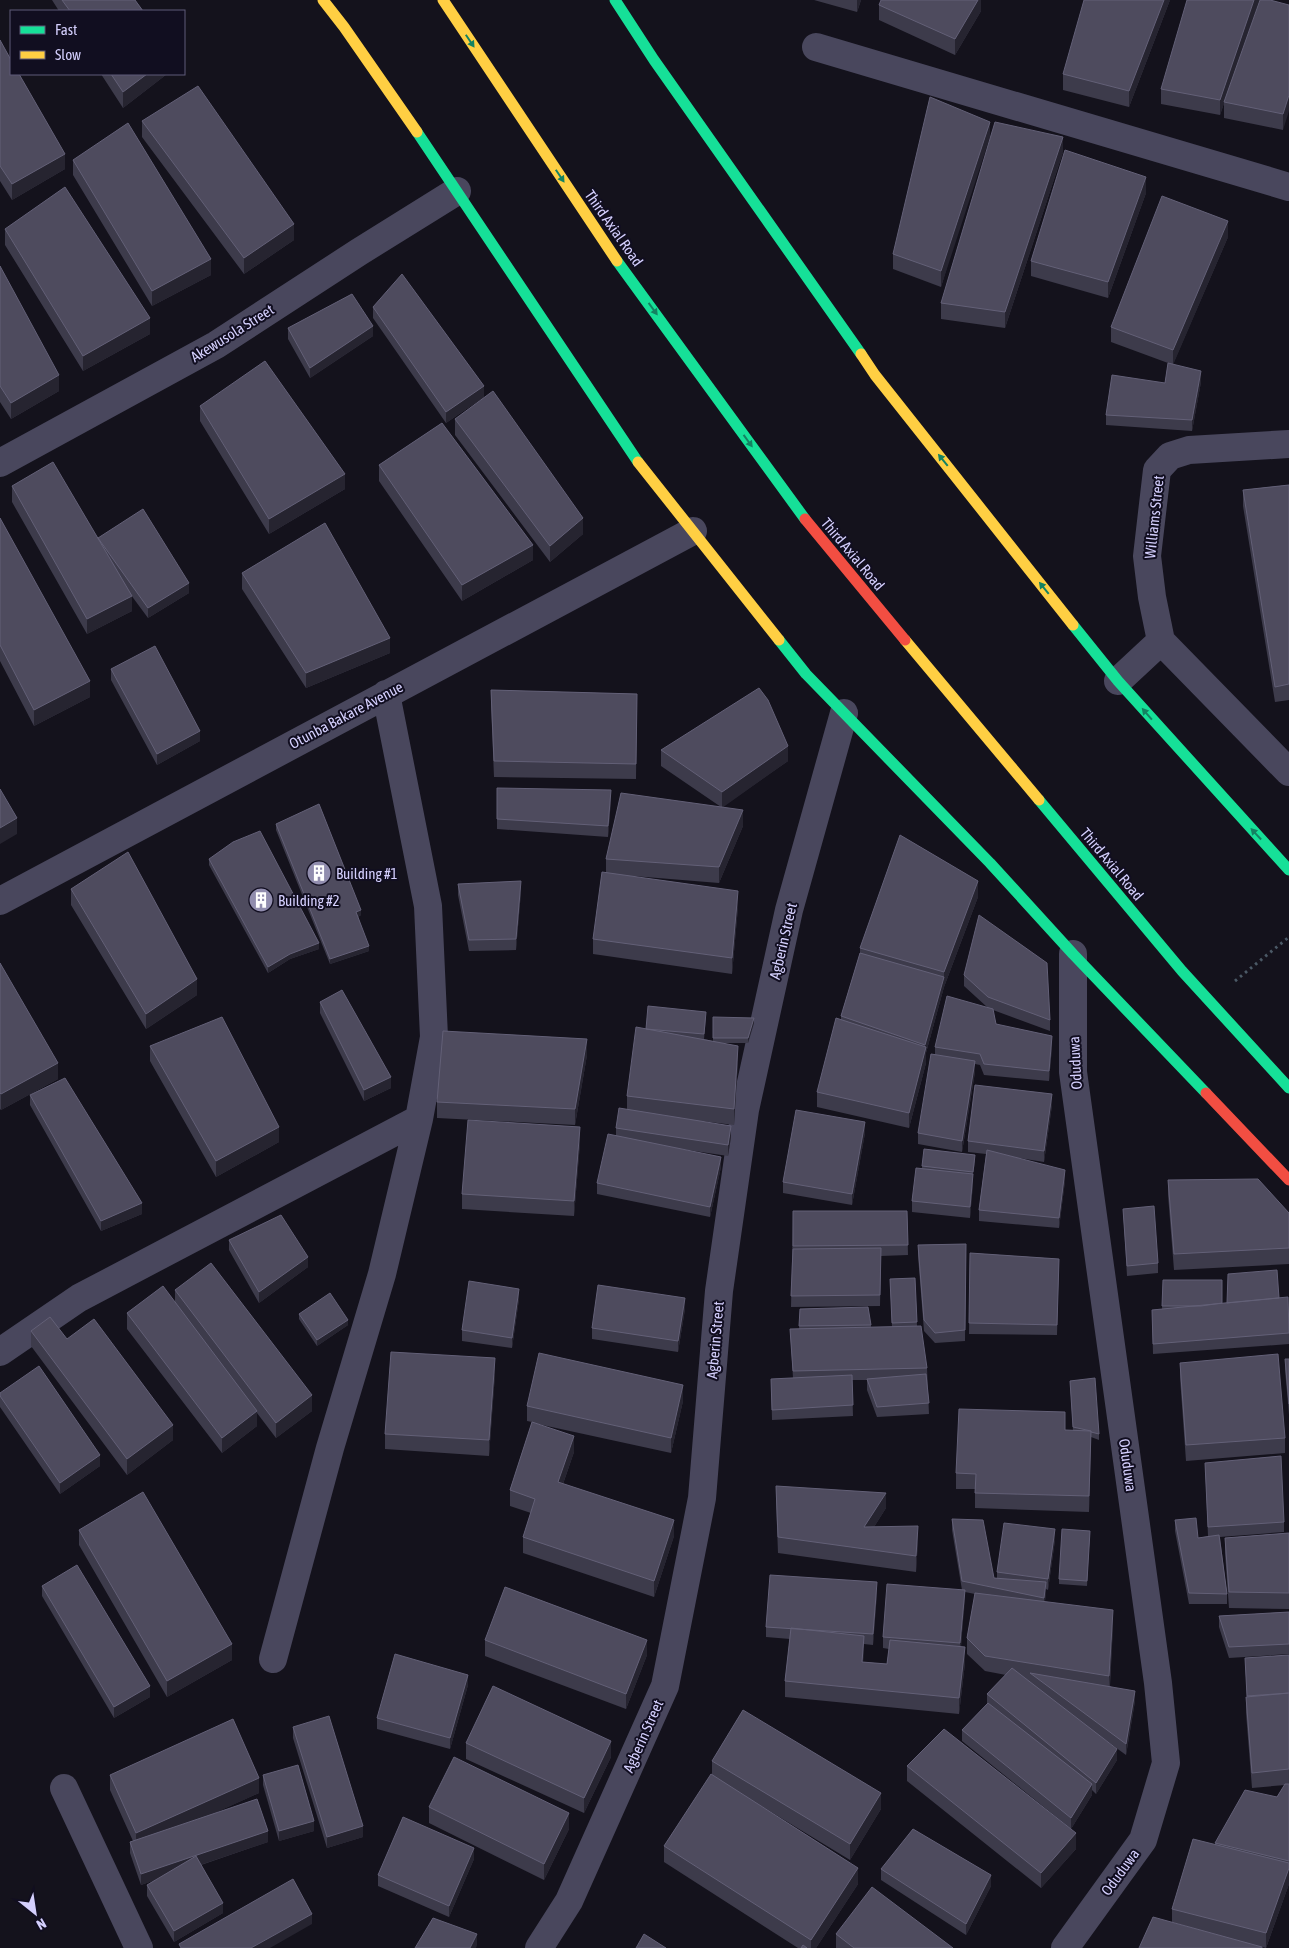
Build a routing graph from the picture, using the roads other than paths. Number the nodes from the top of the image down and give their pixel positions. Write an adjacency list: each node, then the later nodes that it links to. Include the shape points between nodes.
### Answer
1 (323, 0): 6 (main road)
2 (443, 0): 18 (main road, Third Axial Road, one-way to 18, via 601,238 811,528 1182,971)
3 (615, 0): 11 (main road, one-way to 3, via 875,375)
4 (816, 47): 5 (street)
5 (1289, 187)
6 (457, 192): 8 (street, Akewusola Street, via 216,345); 9 (main road, via 634,456)
7 (1289, 444): 10 (street, Williams Street, via 1189,450 1170,456 1157,470 1147,556)
8 (0, 463)
9 (693, 531): 12 (street, Otunba Bakare Avenue); 13 (main road, via 806,674)
10 (1162, 641): 11 (street); 14 (street)
11 (1118, 681): 15 (main road, one-way to 11)
12 (386, 694): 16 (street, Otunba Bakare Avenue); 19 (street, via 428,906 434,1037)
13 (844, 714): 17 (main road, via 990,862); 25 (street, Agberin Street, via 790,910 745,1110 720,1291 702,1498 665,1686 569,1901)
14 (1289, 772)
15 (1289, 870)
16 (0, 901)
17 (1073, 954): 20 (main road); 26 (street, Oduduwa, via 1073,1072 1158,1683 1166,1762 1143,1840)
18 (1289, 1088)
19 (419, 1120): 21 (street, via 79,1298); 22 (street, via 382,1274 330,1448)
20 (1289, 1180)
21 (0, 1352)
22 (273, 1659)
23 (64, 1788): 24 (street)
24 (139, 1948)
25 (539, 1948)
26 (1065, 1948)

